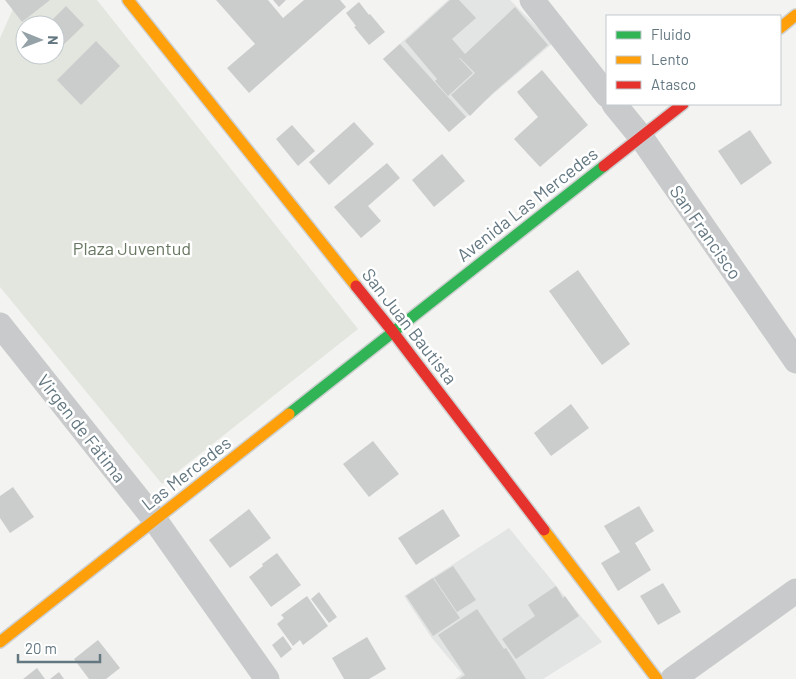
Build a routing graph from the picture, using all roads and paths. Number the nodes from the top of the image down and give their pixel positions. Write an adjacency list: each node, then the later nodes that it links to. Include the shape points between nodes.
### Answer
1 (128, 0): 10 (street, San Juan Bautista)
2 (532, 0): 5 (street)
3 (796, 15): 4 (street)
4 (781, 27)
5 (606, 94)
6 (615, 105): 8 (street, San Francisco)
7 (682, 105): 8 (street, Avenida Las Mercedes)
8 (640, 137): 10 (street, Avenida Las Mercedes); 11 (street, San Francisco)
9 (0, 325): 12 (street, Virgen de Fátima)
10 (393, 332): 12 (street, Las Mercedes); 16 (street, San Juan Bautista)
11 (796, 361)
12 (155, 520): 14 (street, Las Mercedes); 15 (street, Virgen de Fátima)
13 (789, 597): 17 (street)
14 (0, 642)
15 (267, 679)
16 (658, 679)
17 (673, 679)

